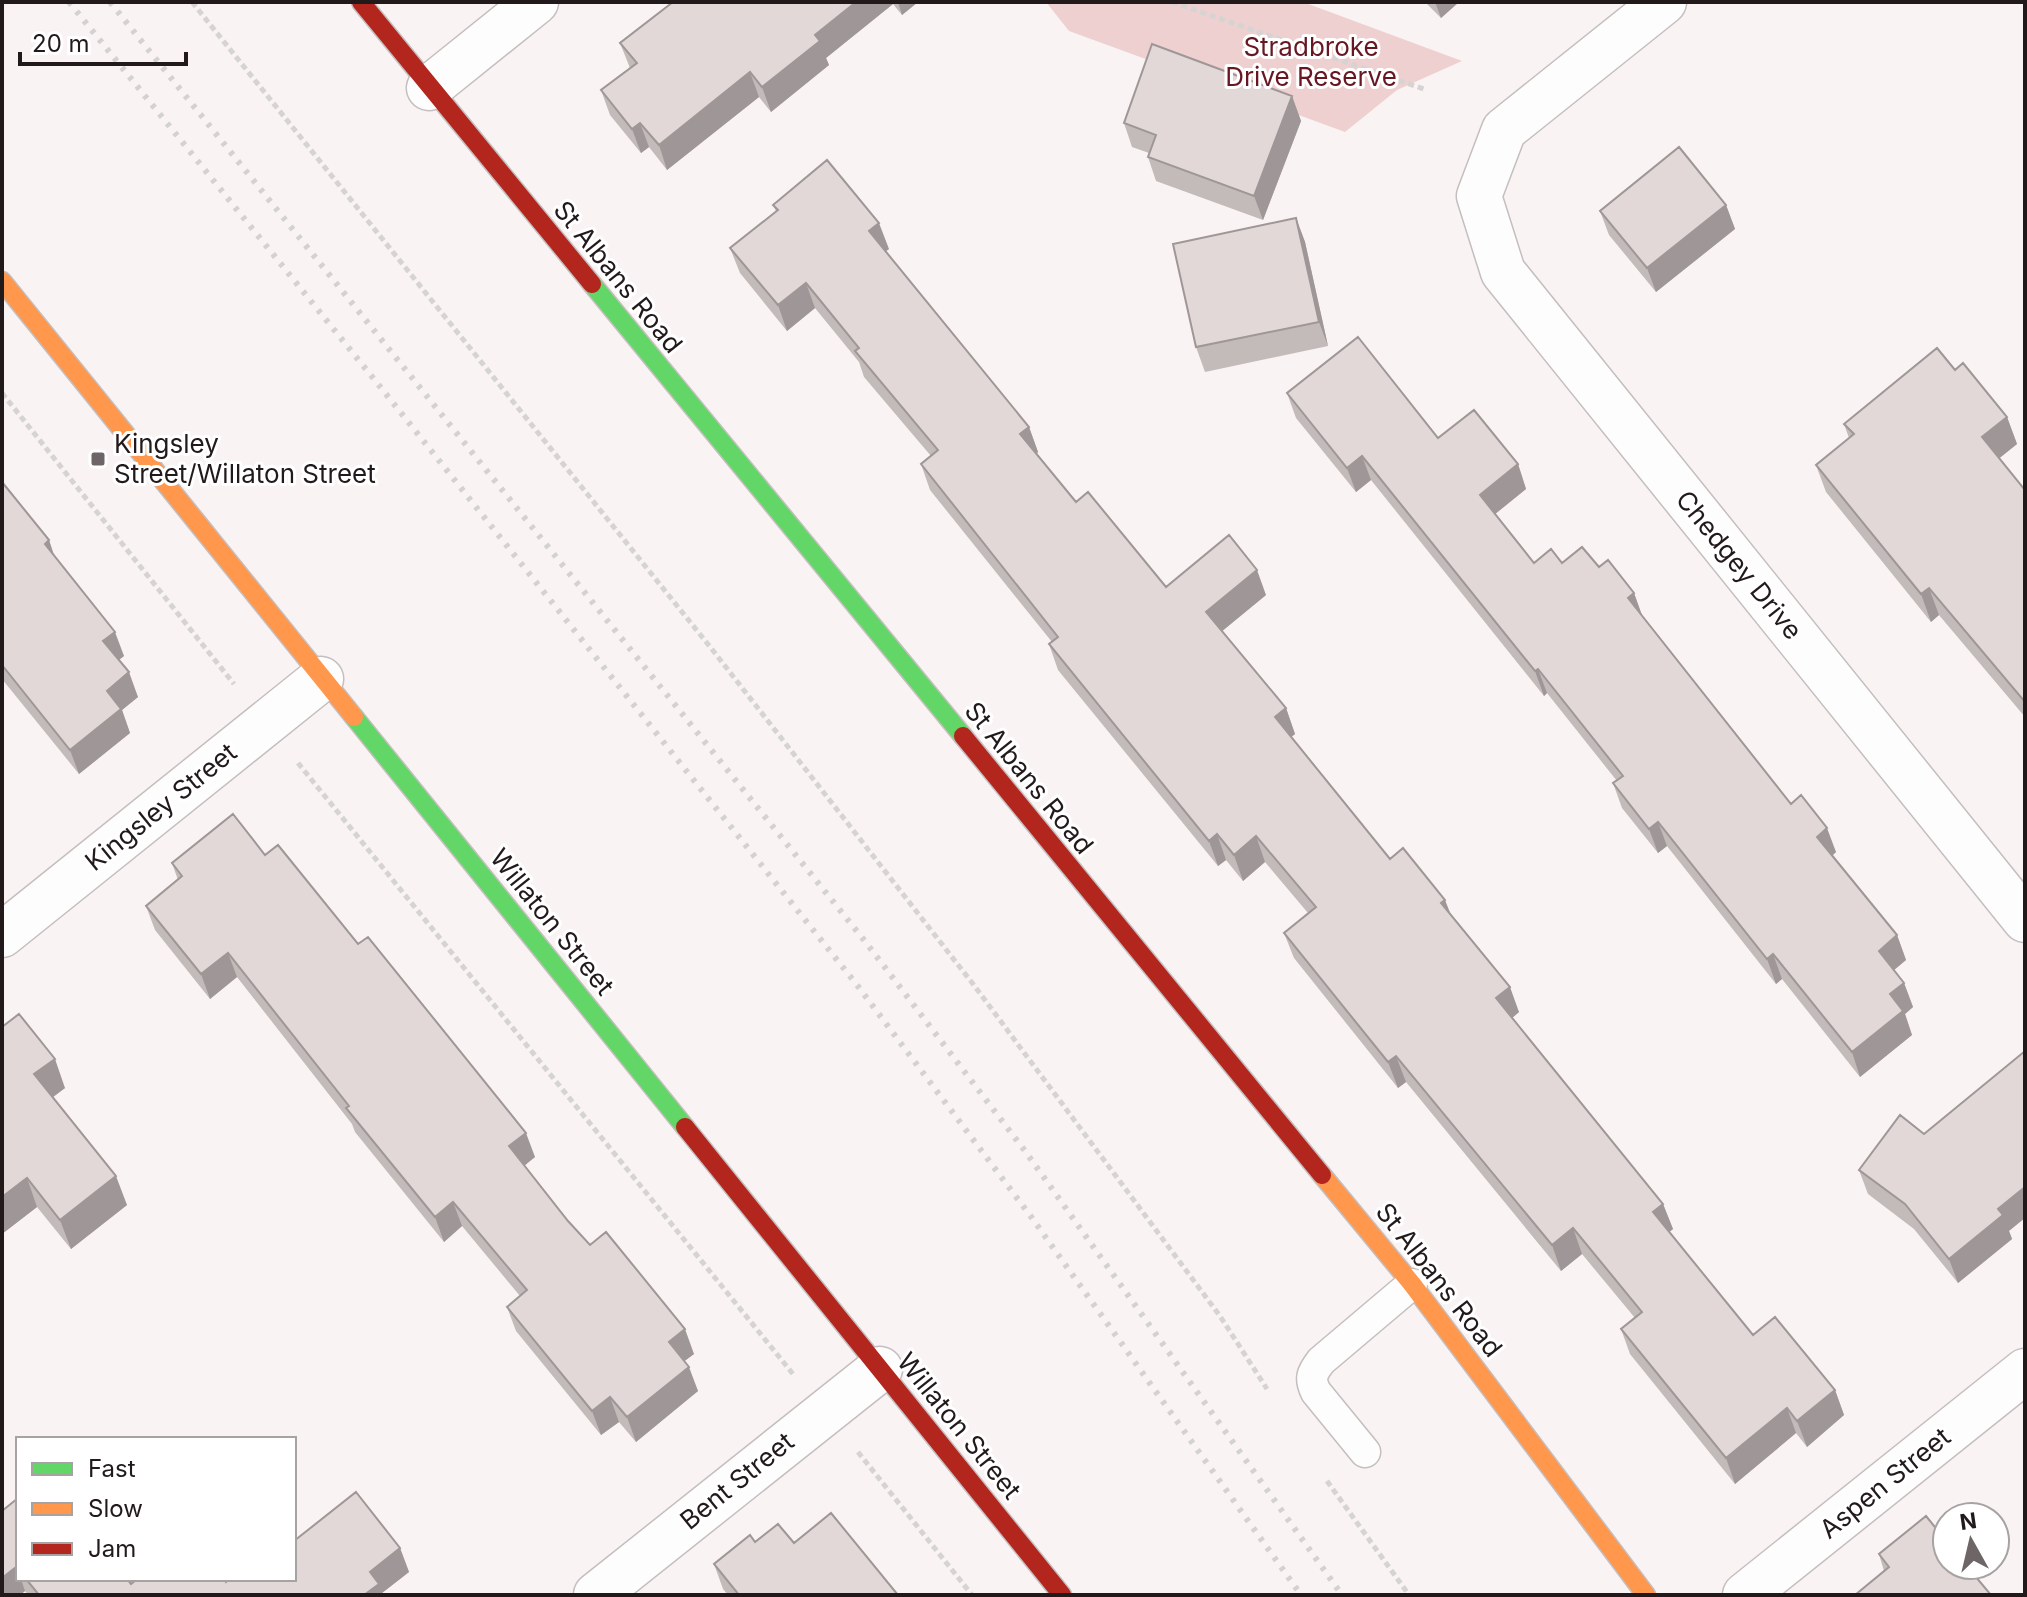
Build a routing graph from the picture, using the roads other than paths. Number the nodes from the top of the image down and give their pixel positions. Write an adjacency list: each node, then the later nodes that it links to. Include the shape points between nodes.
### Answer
1 (361, 2): 4 (main road, St Albans Road)
2 (536, 2): 4 (street)
3 (1664, 2): 7 (street, Chedgey Drive, via 1504,130 1479,196 1503,272)
4 (429, 88): 9 (main road, St Albans Road)
5 (2, 281): 6 (main road, Willaton Street)
6 (321, 679): 8 (street, Kingsley Street); 10 (main road, Willaton Street)
7 (2025, 920)
8 (2, 935)
9 (1412, 1284): 12 (lane, via 1312,1373 1316,1392); 15 (main road, St Albans Road)
10 (880, 1369): 13 (street, Bent Street); 14 (main road, Willaton Street)
11 (2025, 1371): 16 (street, Aspen Street)
12 (1365, 1452)
13 (596, 1595)
14 (1062, 1595)
15 (1646, 1595)
16 (1745, 1595)

